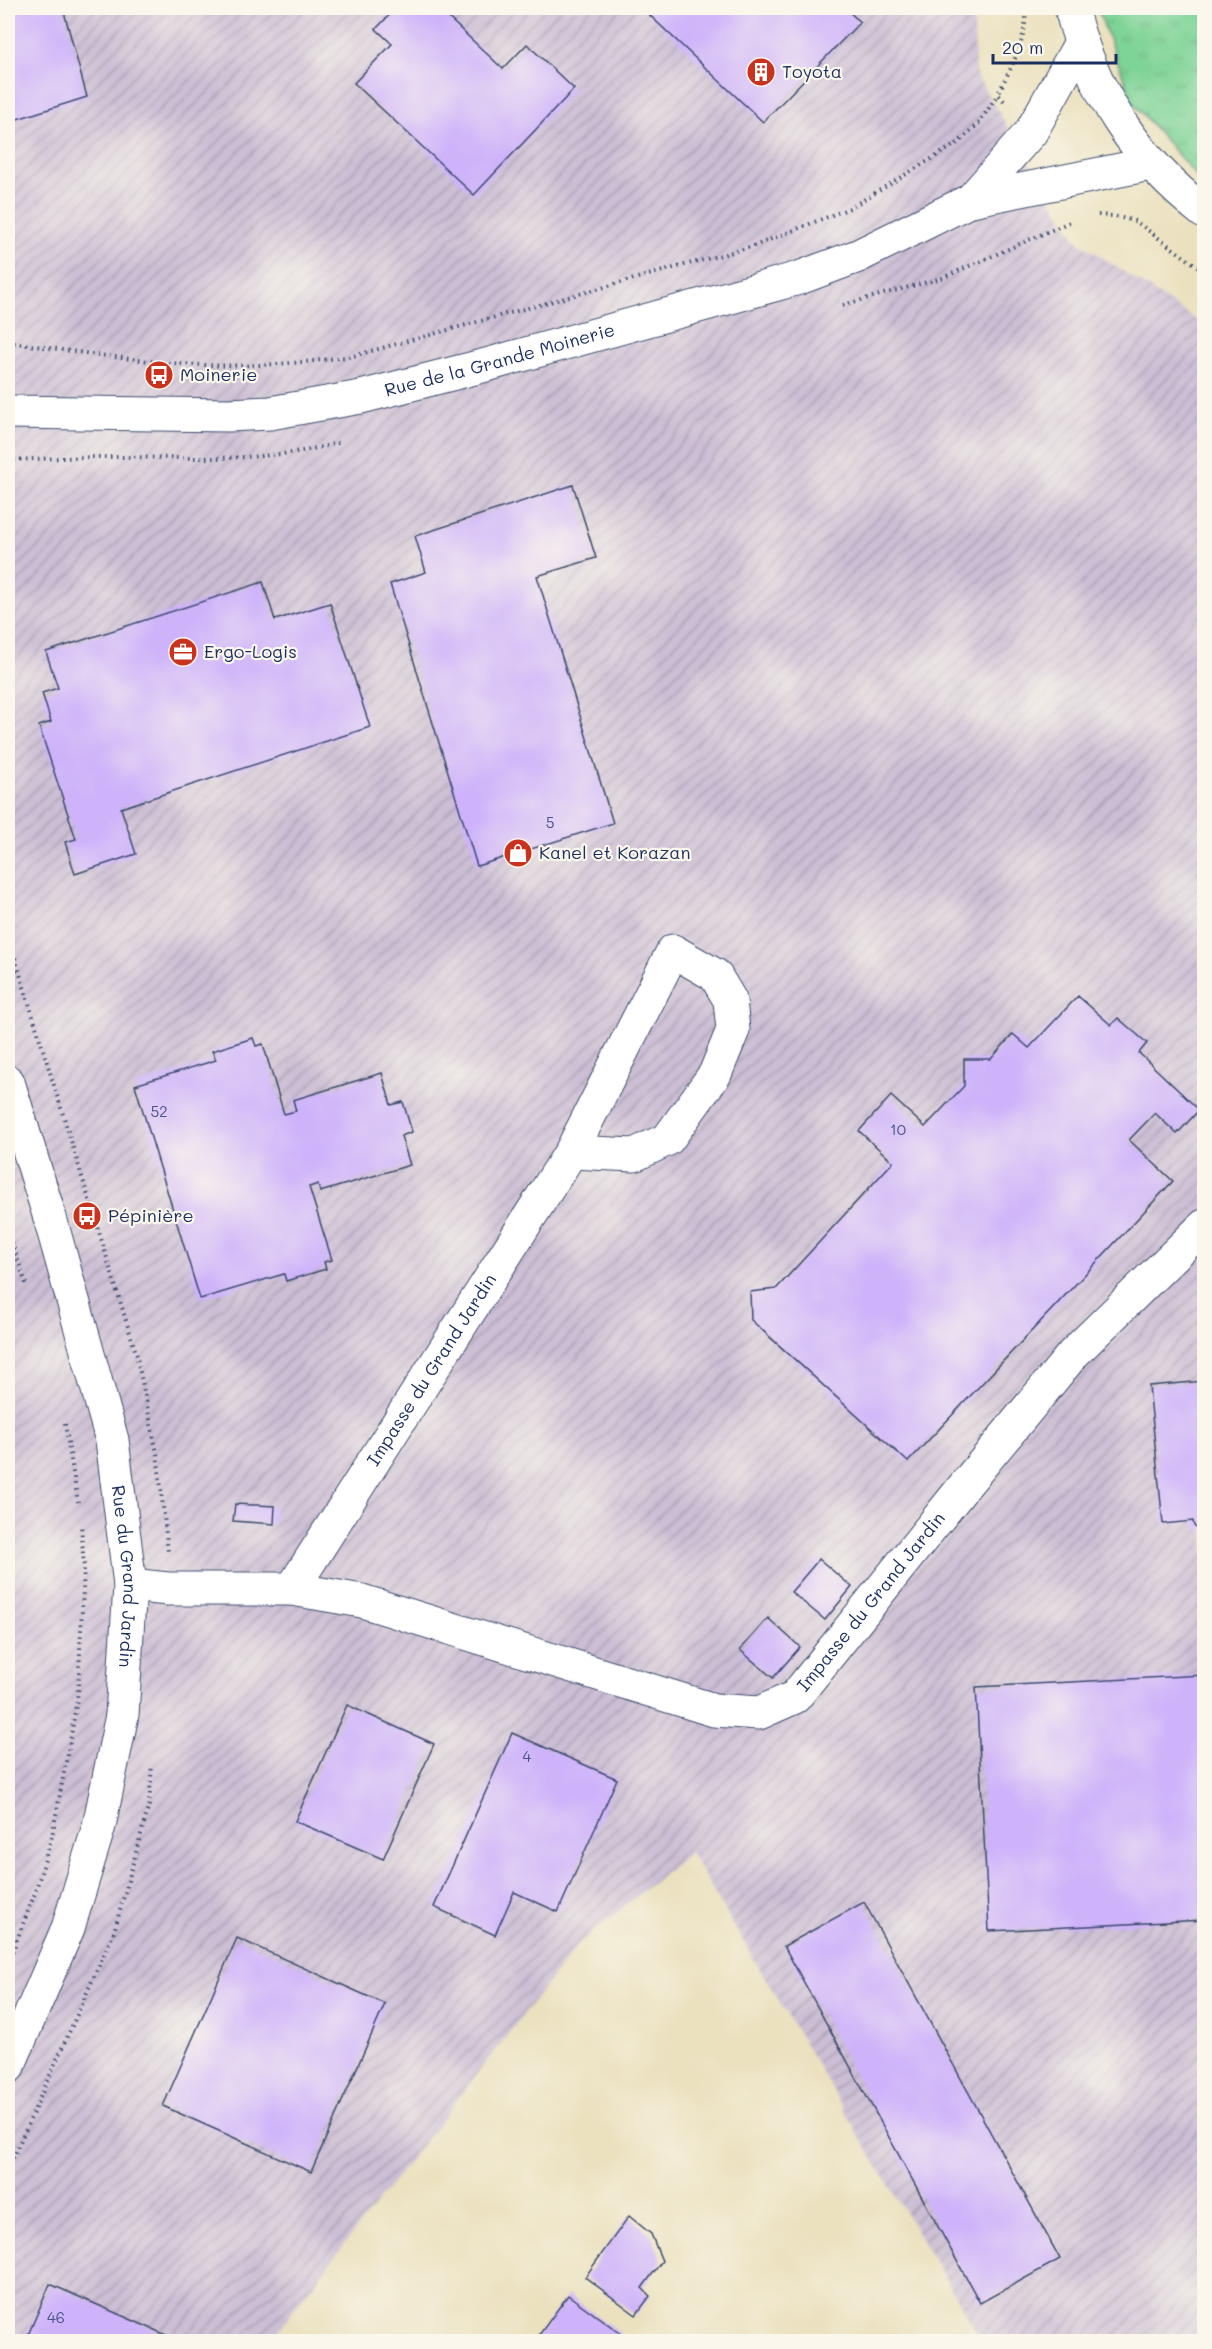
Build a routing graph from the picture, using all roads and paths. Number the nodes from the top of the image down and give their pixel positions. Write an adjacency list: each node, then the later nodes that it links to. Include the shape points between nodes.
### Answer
1 (1071, 8): 2 (street)
2 (1080, 44): 4 (street, via 1106,101); 5 (street, Rue de la Grande Moinerie, via 1031,132)
3 (998, 94): 7 (path, via 979,123 958,143 850,208 798,230 754,246 353,356 296,362 185,364)
4 (1150, 164): 5 (street, Rue de la Grande Moinerie); 6 (street)
5 (971, 200): 8 (street, Rue de la Grande Moinerie, via 858,256 800,278 361,397 270,413 229,415)
6 (1204, 212)
7 (8, 342)
8 (8, 412)
9 (8, 1082): 17 (street, Rue du Grand Jardin, via 112,1440)
10 (571, 1152): 10 (street, Impasse du Grand Jardin, via 634,1155 668,1139 715,1074 733,1030 730,1000 716,975 673,951); 18 (street, Impasse du Grand Jardin)
11 (1204, 1226): 18 (street, Impasse du Grand Jardin, via 1074,1353 795,1697 759,1713 714,1710 362,1601)
12 (8, 1231): 13 (path)
13 (29, 1293)
14 (64, 1414): 15 (path)
15 (79, 1506)
16 (81, 1518): 19 (path, via 83,1579 72,1736 52,1836)
17 (130, 1585): 18 (street, Impasse du Grand Jardin, via 168,1589); 20 (street, Rue du Grand Jardin, via 122,1715 99,1826 68,1928)
18 (292, 1589)
19 (8, 1963)
20 (8, 2067)

